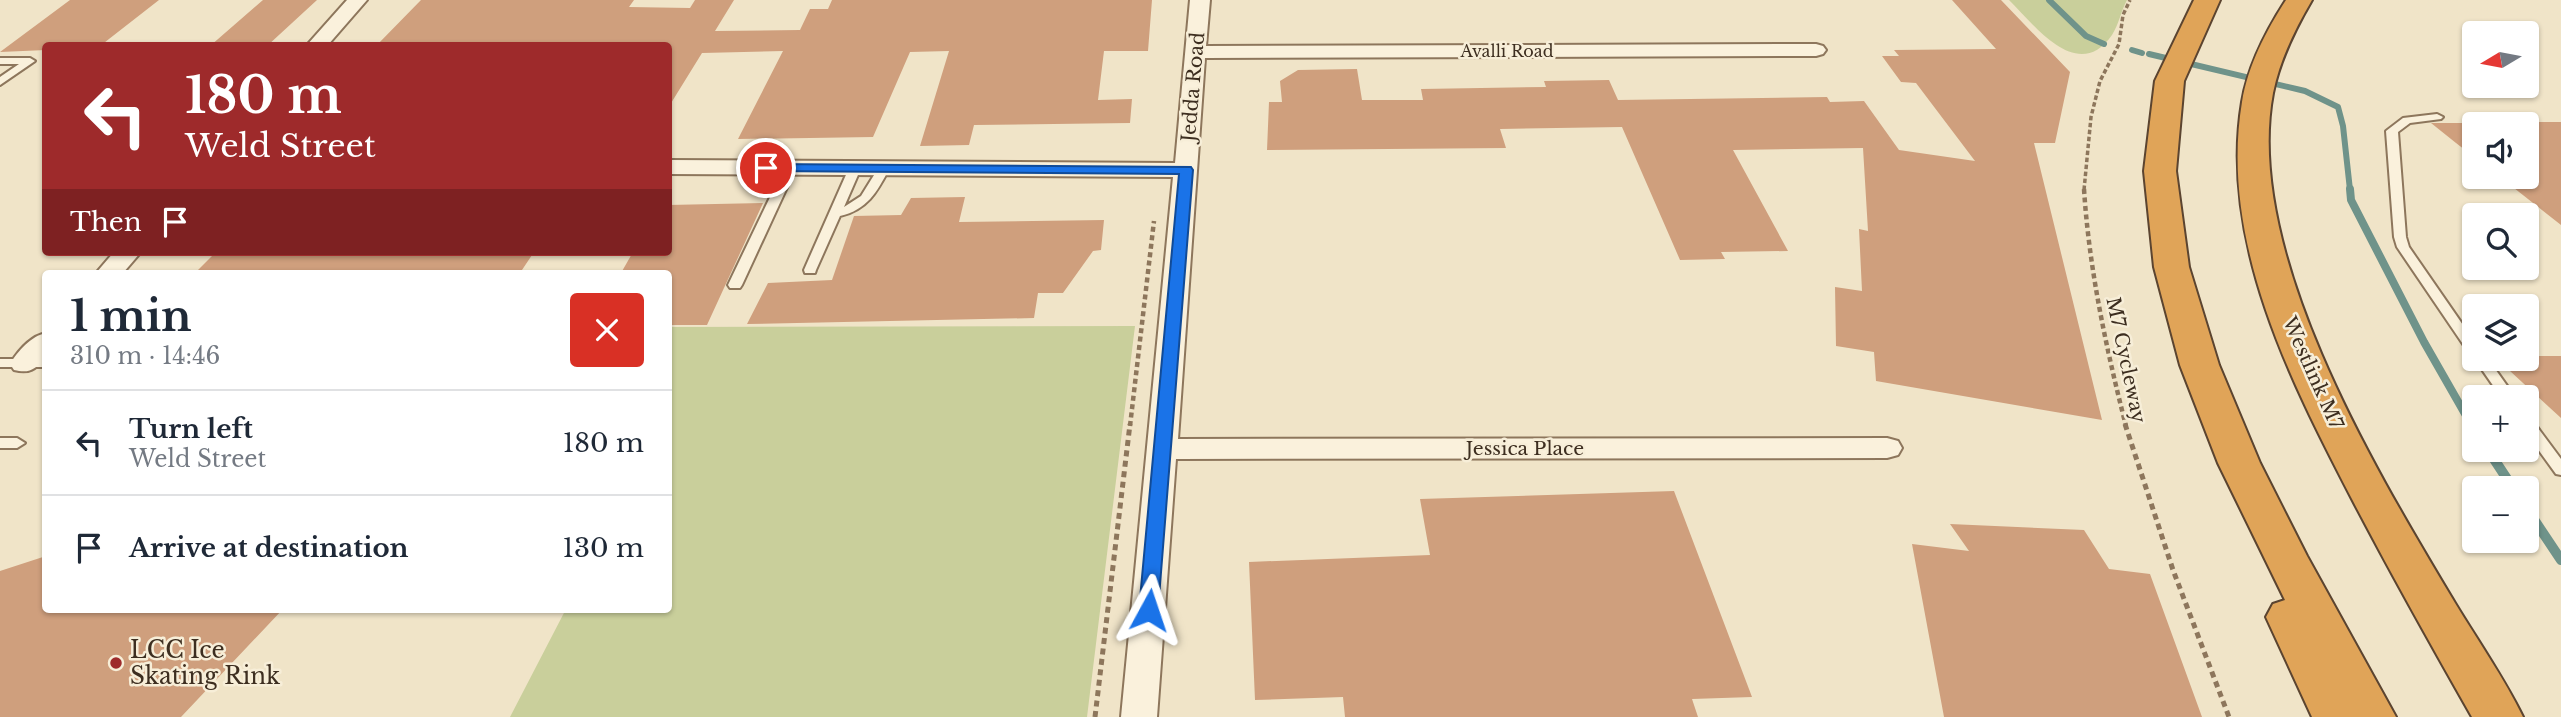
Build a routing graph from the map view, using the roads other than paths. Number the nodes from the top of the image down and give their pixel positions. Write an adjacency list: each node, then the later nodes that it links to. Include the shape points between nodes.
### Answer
1 (357, 0): 5 (street)
2 (1200, 0): 7 (street, Jedda Road)
3 (2205, 3): 27 (highway, via 2181,47 2166,91 2159,161 2174,279)
4 (2296, 5): 19 (highway, Westlink M7, via 2270,56 2259,93 2256,185)
5 (320, 42)
6 (1816, 50): 7 (street, Avalli Road)
7 (1197, 52): 17 (street, Jedda Road)
8 (0, 61): 9 (lane)
9 (30, 61): 10 (lane); 11 (lane)
10 (42, 61)
11 (0, 82)
12 (2437, 117): 24 (lane, via 2407,120 2392,131 2400,237)
13 (672, 167): 14 (street)
14 (790, 168): 15 (street); 23 (lane)
15 (855, 168): 16 (street); 18 (lane)
16 (883, 169): 17 (street); 18 (lane, via 859,206)
17 (1186, 170): 32 (street, Jedda Road)
18 (835, 213): 22 (lane)
19 (2267, 247): 37 (highway, Westlink M7, via 2287,318 2388,531); 38 (highway, via 2440,578)
20 (124, 256): 21 (street)
21 (112, 270)
22 (810, 270)
23 (735, 285)
24 (2462, 333)
25 (42, 345): 26 (street)
26 (23, 364)
27 (2202, 369): 35 (highway, via 2227,484); 36 (highway, via 2235,454)
28 (2539, 440): 33 (lane)
29 (0, 443): 30 (lane)
30 (17, 443)
31 (1887, 448): 32 (street, Jessica Place)
32 (1163, 449): 34 (street, Jedda Road)
33 (2561, 470)
34 (1139, 717)
35 (2337, 717)
36 (2371, 717)
37 (2498, 717)
38 (2524, 717)

